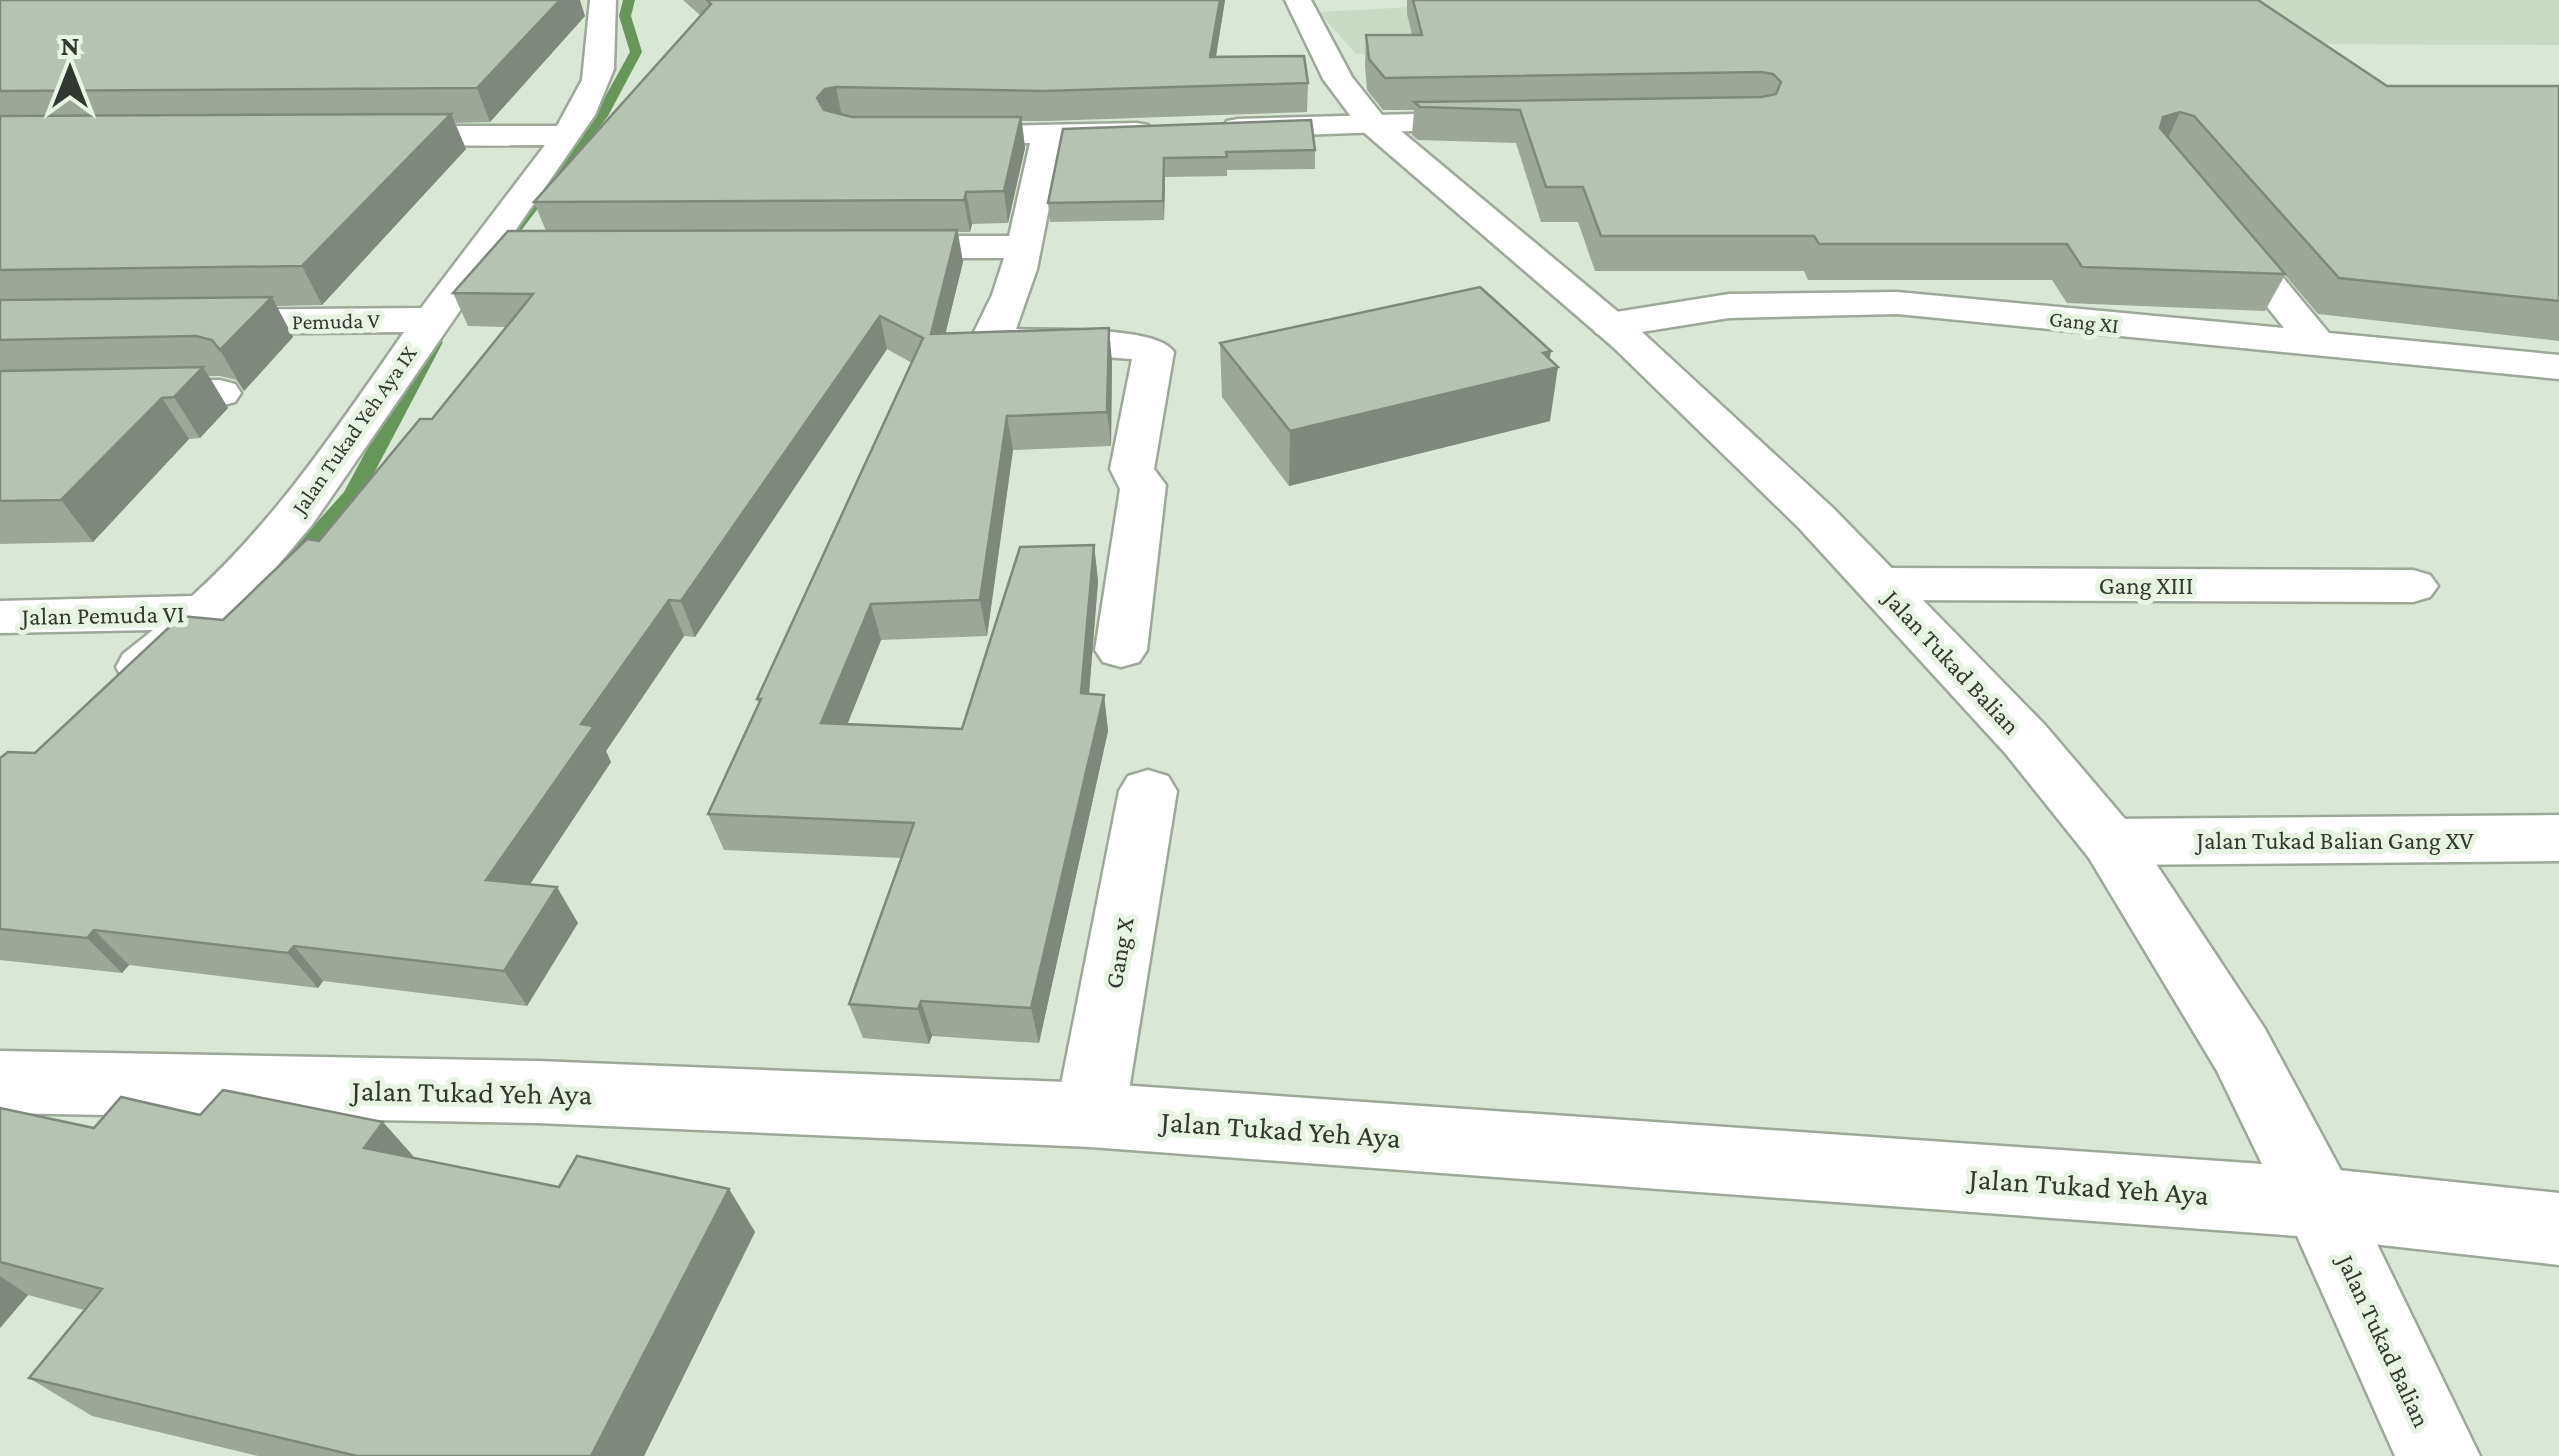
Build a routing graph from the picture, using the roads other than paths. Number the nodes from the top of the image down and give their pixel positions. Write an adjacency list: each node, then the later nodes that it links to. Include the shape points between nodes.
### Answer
1 (1298, 0): 4 (street, Jalan Tukad Balian, via 1338,79)
2 (592, 3): 10 (street, Jalan Tukad Yeh Aya IX, via 601,60)
3 (1525, 120): 4 (street)
4 (1372, 123): 5 (street); 18 (street, Jalan Tukad Balian)
5 (1200, 129)
6 (1162, 130): 8 (street)
7 (915, 134): 8 (street)
8 (1048, 135): 12 (street)
9 (367, 136): 10 (street)
10 (566, 136): 14 (street, Jalan Tukad Yeh Aya IX)
11 (2200, 202): 19 (street)
12 (1023, 247): 13 (street); 27 (street, via 990,340 1154,352 1132,469 1143,485)
13 (844, 248)
14 (482, 249): 15 (street); 16 (street, Jalan Tukad Yeh Aya IX)
15 (534, 249)
16 (431, 320): 17 (street, Pemuda V); 25 (street, Jalan Tukad Yeh Aya IX, via 322,482)
17 (176, 322)
18 (1610, 325): 19 (street, Gang XI, via 1729,306 1897,303); 23 (street, Jalan Tukad Balian, via 1724,428)
19 (2318, 345): 20 (street, Gang XI)
20 (2559, 367)
21 (220, 393): 22 (street)
22 (0, 396)
23 (1878, 584): 24 (street, Gang XIII); 31 (street, Jalan Tukad Balian, via 2025,739)
24 (2413, 586)
25 (205, 612): 26 (street, Jalan Pemuda VI); 28 (street, Jalan Tukad Yeh Aya IX)
26 (0, 617)
27 (1121, 650)
28 (117, 688)
29 (1148, 791): 33 (street, Gang X)
30 (2559, 838): 31 (street, Jalan Tukad Balian Gang XV)
31 (2110, 842): 34 (street, Jalan Tukad Balian, via 2241,1050)
32 (0, 1082): 33 (street, Jalan Tukad Yeh Aya, via 537,1092)
33 (1090, 1115): 34 (street, Jalan Tukad Yeh Aya)
34 (2318, 1202): 35 (street, Jalan Tukad Yeh Aya); 36 (street, Jalan Tukad Balian)
35 (2559, 1229)
36 (2438, 1456)

